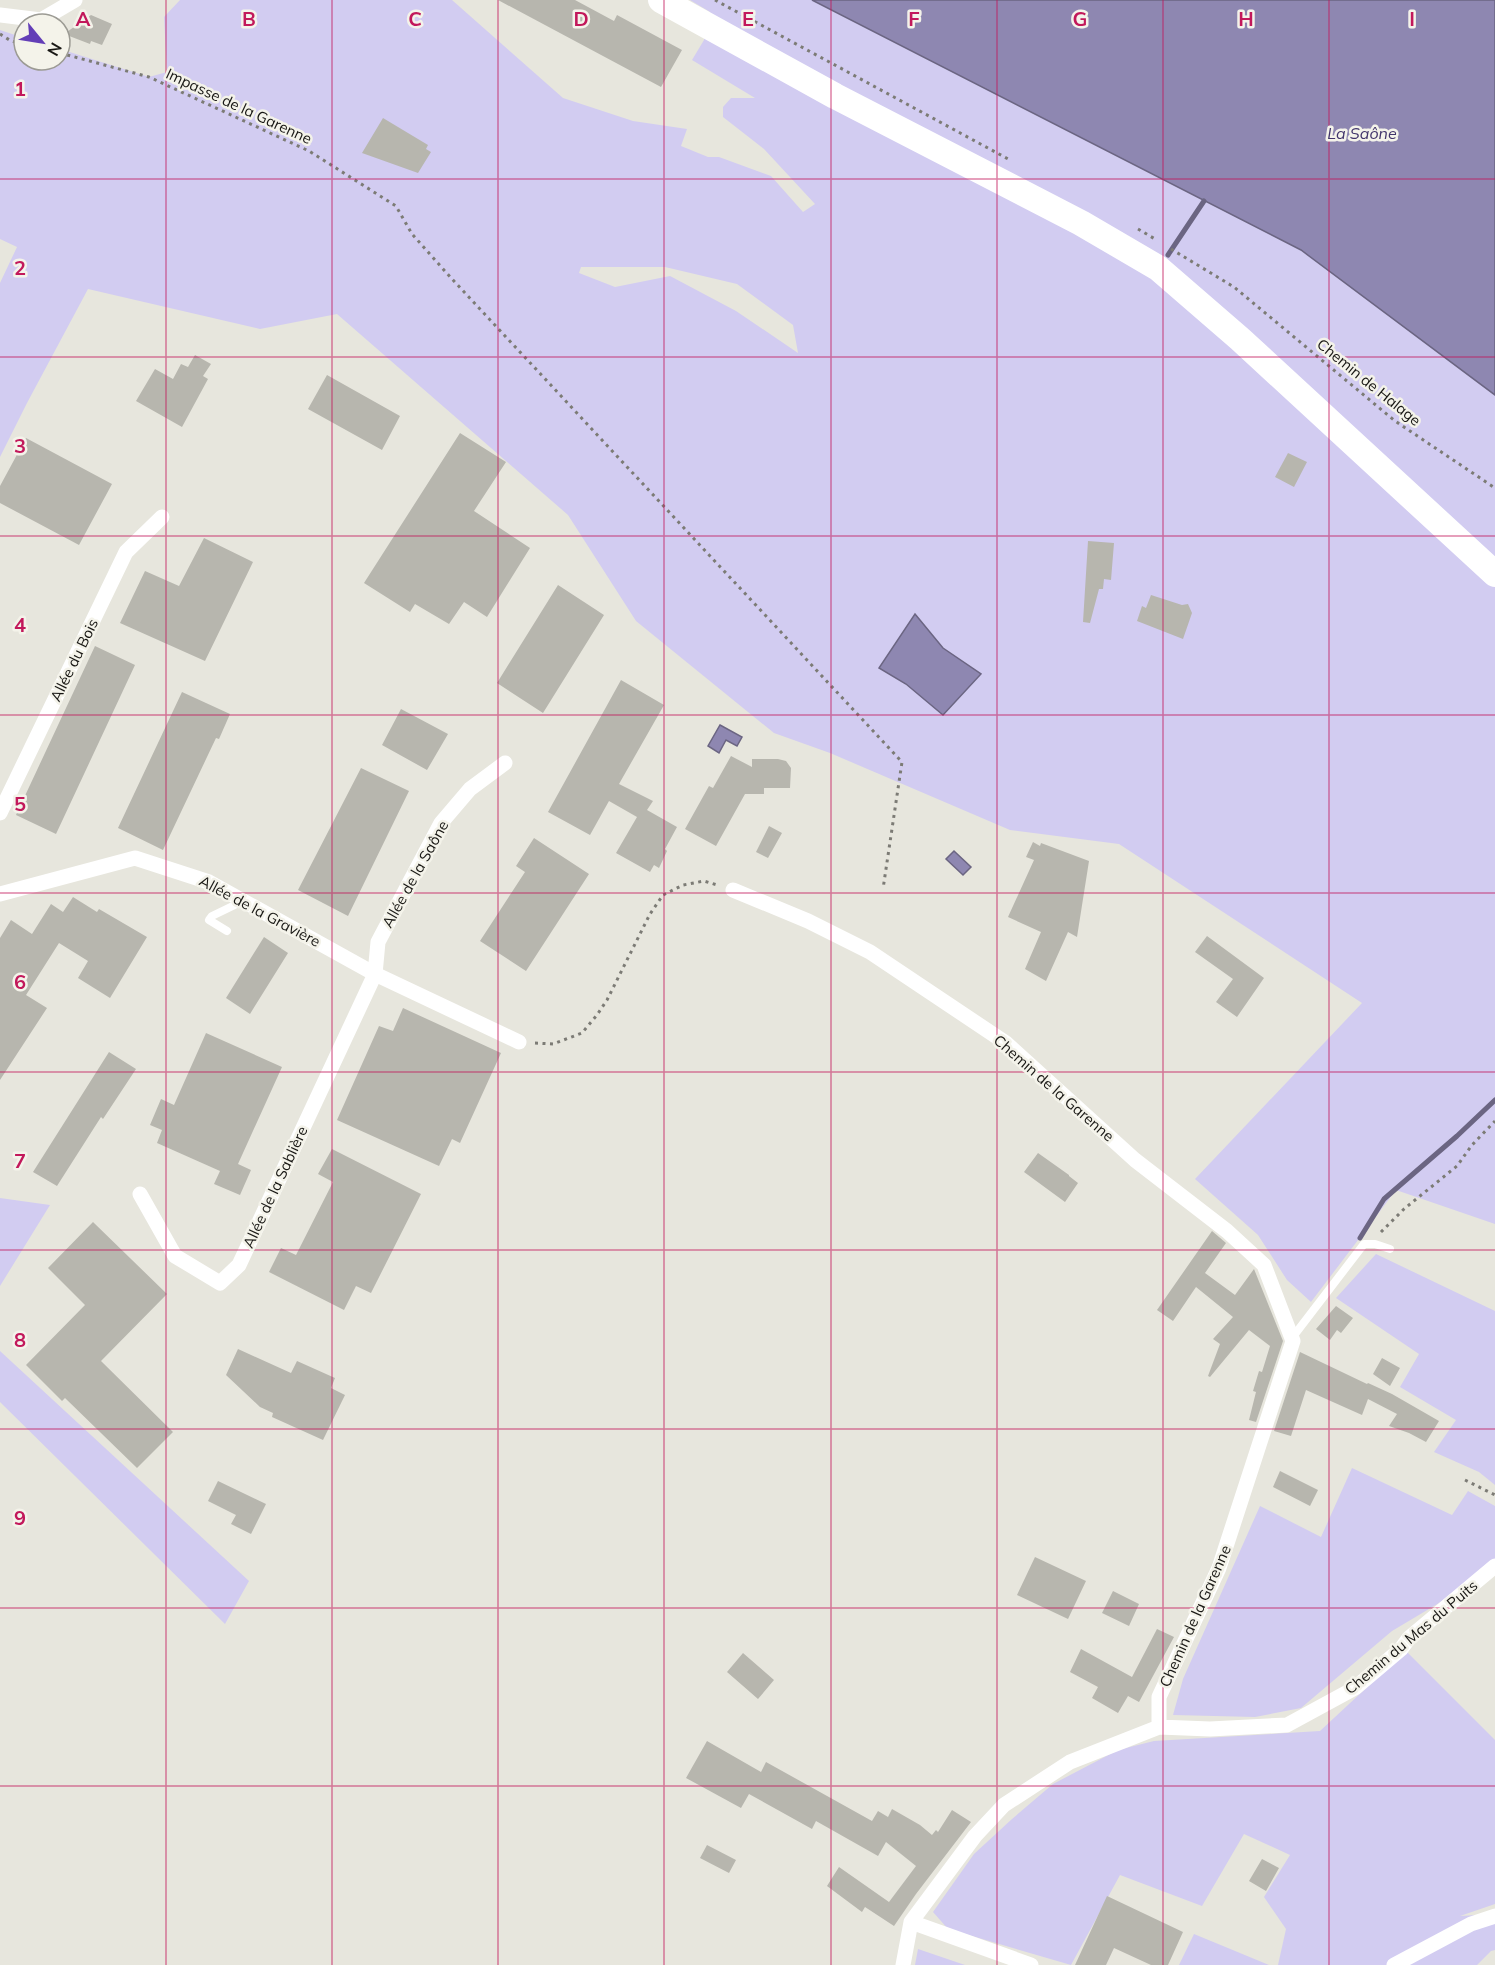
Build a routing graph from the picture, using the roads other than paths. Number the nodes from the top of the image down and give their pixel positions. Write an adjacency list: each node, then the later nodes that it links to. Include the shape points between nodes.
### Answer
1 (75, 0): 3 (street, via 41,20)
2 (661, 0): 5 (main road, via 1158,268)
3 (0, 15)
4 (162, 517): 7 (street, Allée du Bois, via 126,552)
5 (1495, 574)
6 (505, 763): 12 (street, Allée de la Saône, via 470,789 441,824 378,942)
7 (0, 813)
8 (733, 890): 16 (street, Chemin de la Garenne, via 870,952 1006,1043 1135,1160 1227,1231 1264,1265)
9 (0, 894): 10 (street, Allée de la Gravière, via 135,858 209,882)
10 (244, 901): 11 (lane, via 209,920); 12 (street, Allée de la Gravière)
11 (227, 932)
12 (375, 974): 13 (street); 14 (street, Allée de la Sablière, via 238,1265 220,1283 175,1256)
13 (519, 1042)
14 (140, 1194)
15 (1390, 1249): 16 (lane, via 1364,1244)
16 (1292, 1338): 18 (street, Chemin de la Garenne, via 1220,1568 1160,1697)
17 (1495, 1566): 18 (street, Chemin du Mas du Puits, via 1354,1688 1287,1725)
18 (1159, 1727): 20 (street, Chemin du Mas du Puits, via 1070,1762 1004,1805 975,1836)
19 (1495, 1916): 23 (street, via 1471,1924)
20 (911, 1922): 21 (street, Chemin du Mas du Puits); 22 (street)
21 (903, 1965)
22 (1031, 1965)
23 (1394, 1965)

